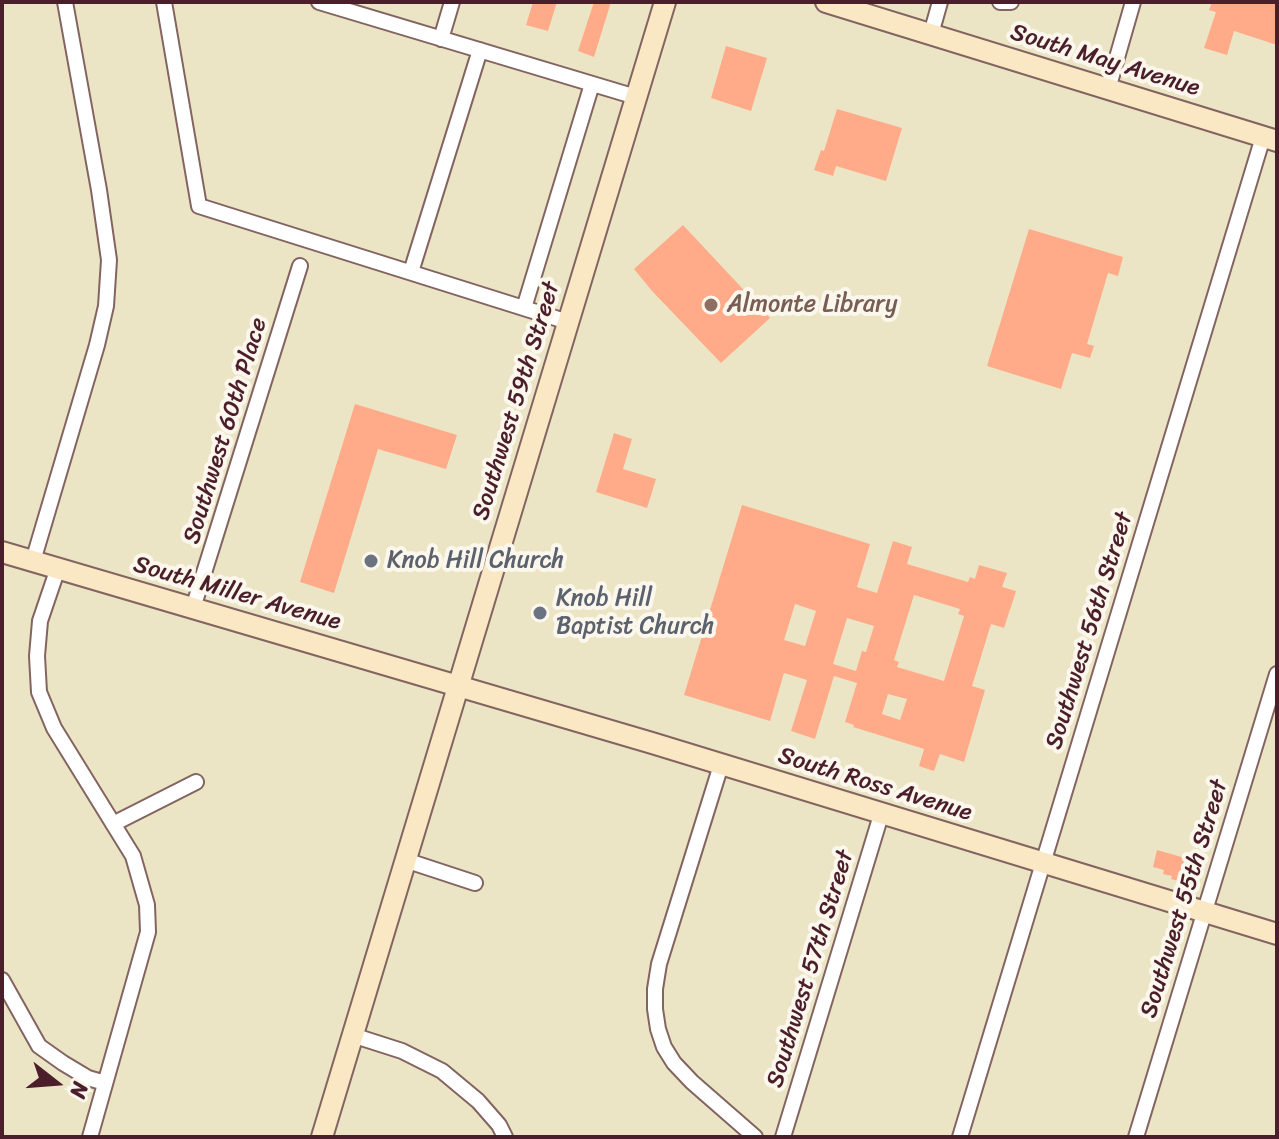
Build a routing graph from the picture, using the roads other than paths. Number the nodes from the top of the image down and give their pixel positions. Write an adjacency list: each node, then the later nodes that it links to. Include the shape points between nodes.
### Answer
1 (65, 2): 23 (street, via 109,260 97,345)
2 (164, 2): 19 (street, via 199,206)
3 (319, 2): 12 (street)
4 (452, 2): 12 (street)
5 (665, 2): 16 (main road, Southwest 59th Street)
6 (826, 2): 11 (main road, South May Avenue)
7 (940, 2): 11 (street)
8 (1000, 2): 9 (street)
9 (1011, 2)
10 (1133, 2): 15 (street)
11 (931, 34): 15 (main road, South May Avenue)
12 (441, 39): 13 (street)
13 (480, 50): 14 (street); 19 (street)
14 (592, 84): 16 (street); 20 (street)
15 (1108, 89): 17 (main road, South May Avenue)
16 (636, 97): 21 (main road, Southwest 59th Street)
17 (1270, 139): 33 (street, Southwest 56th Street)
18 (300, 266): 25 (street, Southwest 60th Place)
19 (411, 272): 20 (street)
20 (524, 308): 21 (street)
21 (568, 322): 27 (main road, Southwest 59th Street)
22 (2, 552): 23 (main road, South Miller Avenue)
23 (33, 561): 24 (main road, South Miller Avenue)
24 (58, 568): 25 (main road, South Miller Avenue); 31 (street, via 40,621 39,692 54,728)
25 (193, 608): 27 (main road, South Miller Avenue)
26 (1277, 674): 35 (street, Southwest 55th Street)
27 (458, 686): 28 (main road, South Ross Avenue); 32 (main road, Southwest 59th Street)
28 (721, 765): 30 (main road, South Ross Avenue); 43 (street, via 659,964 655,1009 664,1047 674,1063)
29 (196, 782): 31 (street)
30 (881, 815): 33 (main road, South Ross Avenue); 44 (street, Southwest 57th Street)
31 (113, 824): 39 (street, via 133,856 147,905 148,932)
32 (405, 860): 34 (street); 38 (main road, Southwest 59th Street)
33 (1043, 863): 35 (main road, South Ross Avenue); 45 (street, Southwest 56th Street)
34 (475, 883)
35 (1204, 913): 36 (main road, South Ross Avenue); 46 (street, Southwest 55th Street)
36 (1277, 934)
37 (2, 980): 39 (street, via 39,1046)
38 (352, 1035): 41 (main road, Southwest 59th Street); 42 (street, via 442,1071 490,1114)
39 (105, 1083): 40 (street)
40 (90, 1137)
41 (322, 1137)
42 (505, 1137)
43 (755, 1137)
44 (783, 1137)
45 (960, 1137)
46 (1136, 1137)

